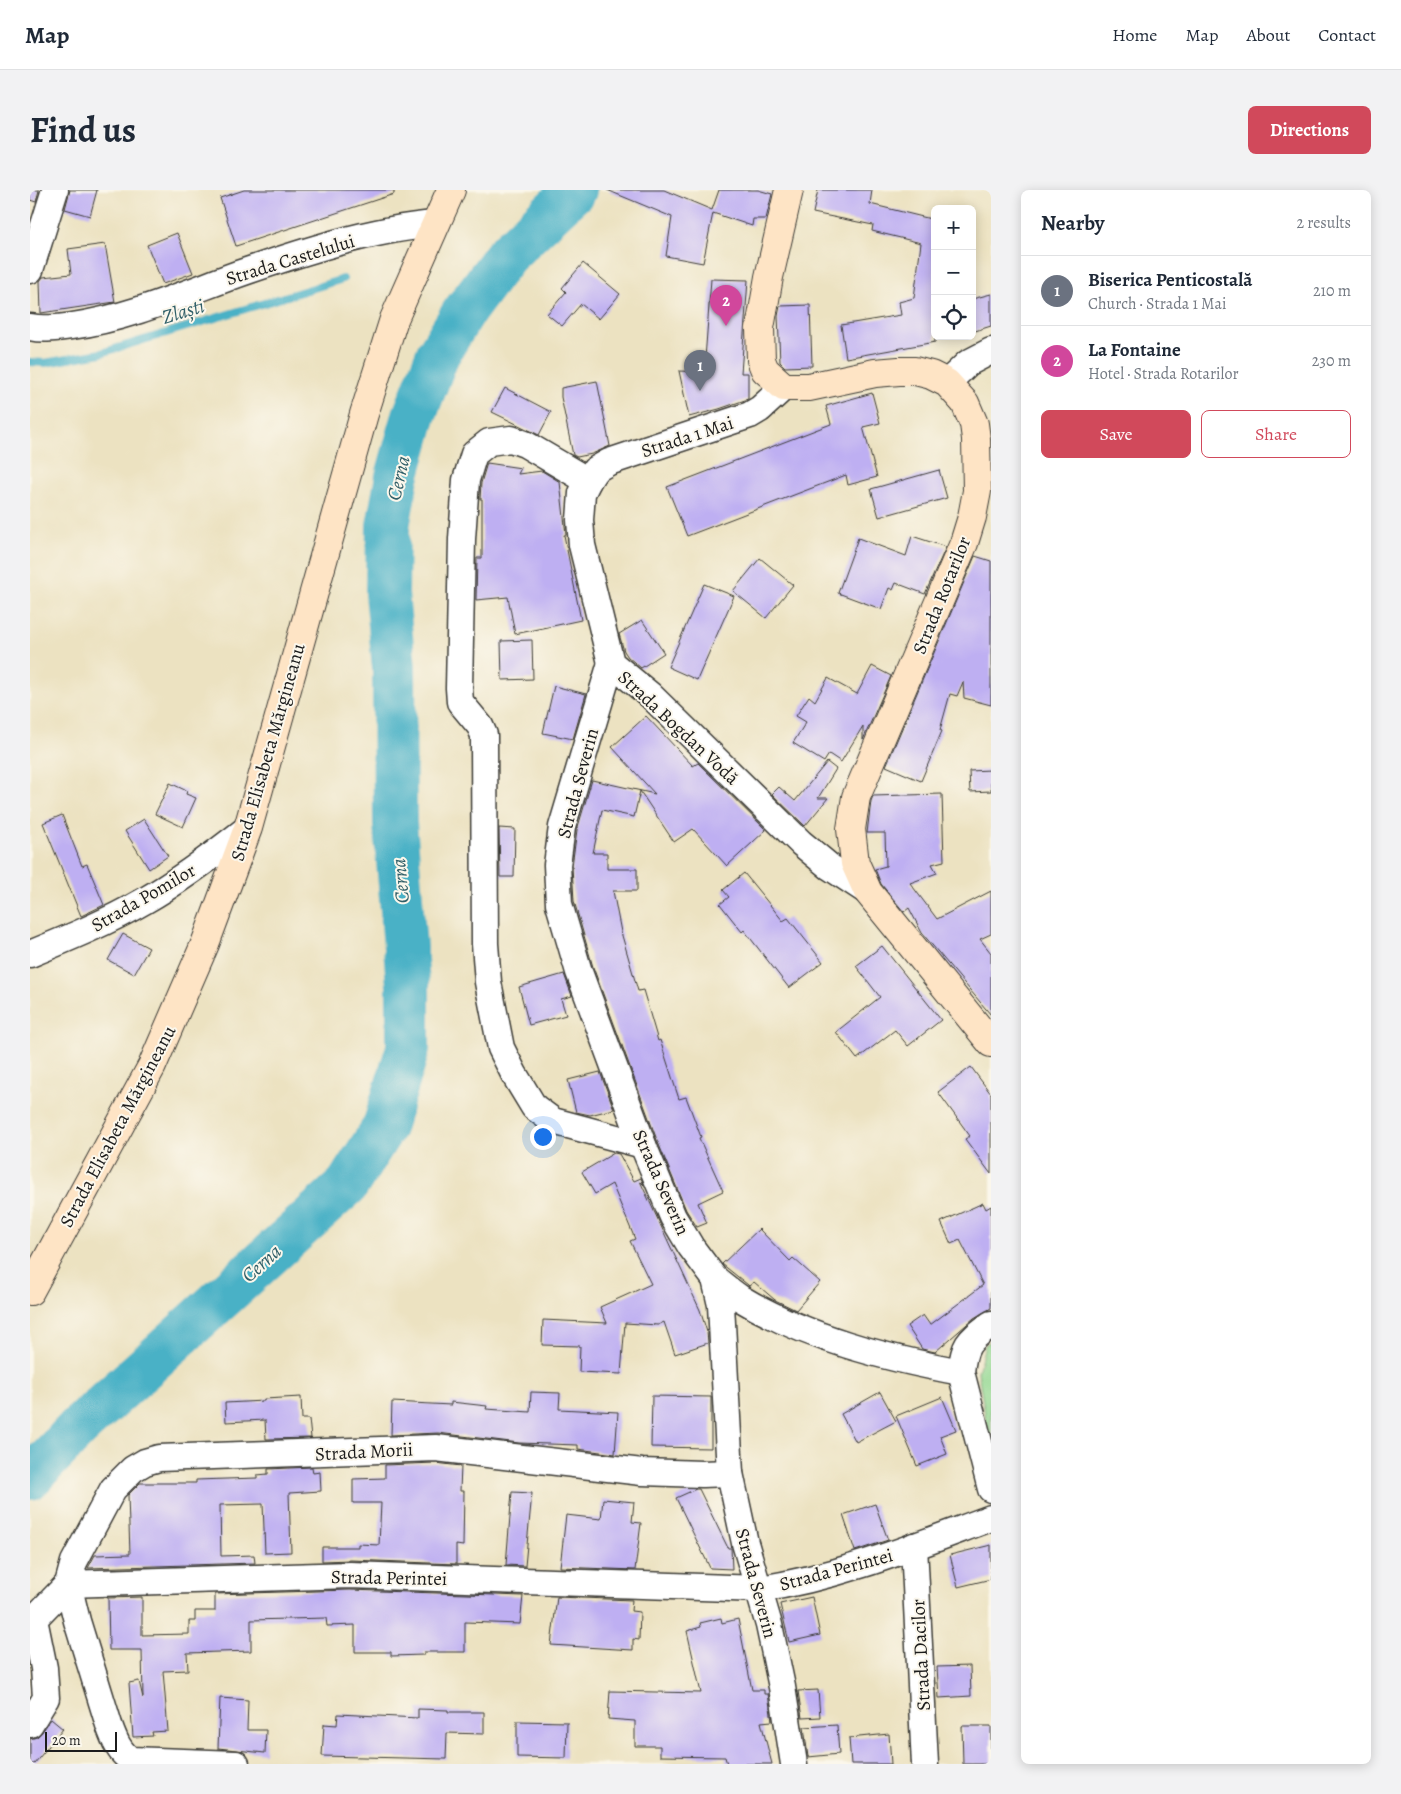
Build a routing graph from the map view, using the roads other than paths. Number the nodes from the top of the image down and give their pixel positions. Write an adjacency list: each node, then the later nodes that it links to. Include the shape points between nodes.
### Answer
1 (55, 190): 5 (street)
2 (451, 190): 4 (main road, Strada Elisabeta Mărgineanu)
3 (789, 190): 9 (main road, via 760,328 763,365)
4 (436, 224): 6 (street, Strada Castelului, via 403,226 284,258 128,314 80,325); 12 (main road, Strada Elisabeta Mărgineanu, via 394,319 361,424)
5 (30, 270)
6 (30, 327)
7 (991, 352): 8 (street, via 968,363)
8 (947, 384): 9 (main road, Strada Rotarilor, via 915,371 899,371 809,388); 13 (main road, Strada Rotarilor, via 966,403 974,424 977,491 964,543 856,797 851,829 855,863)
9 (784, 387): 10 (street, Strada 1 Mai, via 750,415 609,462 595,470)
10 (588, 480): 11 (street, Strada Bogdan Vodă, via 582,492 582,545); 16 (street, via 511,439 489,442 474,454 466,480 462,538 460,702 484,736 485,944 488,982 501,1048 534,1107 553,1121)
11 (611, 663): 13 (street, Strada Bogdan Vodă, via 650,695 801,843); 16 (street, Strada Severin, via 562,827 557,865 559,904 579,972)
12 (248, 828): 14 (street, Strada Pomilor, via 145,900 85,931); 18 (main road, Strada Elisabeta Mărgineanu, via 205,944 152,1066)
13 (868, 892): 15 (main road, Strada Rotarilor)
14 (30, 954)
15 (991, 1043)
16 (644, 1145): 17 (street, Strada Severin, via 673,1217)
17 (715, 1279): 20 (street, via 739,1297 793,1324 846,1344); 21 (street, Strada Severin, via 721,1305)
18 (30, 1292)
19 (991, 1324): 20 (street, via 970,1340 963,1354)
20 (961, 1372): 22 (street)
21 (730, 1473): 25 (street, Strada Morii, via 642,1472 436,1448 159,1458 133,1469 113,1490 74,1562); 26 (street, Strada Severin, via 745,1543)
22 (991, 1489)
23 (991, 1518): 24 (street, Strada Perintei)
24 (914, 1546): 26 (street, Strada Perintei, via 830,1575); 31 (street, Strada Dacilor)
25 (68, 1584): 26 (street, Strada Perintei, via 350,1575); 27 (street); 29 (street, via 109,1725 124,1755 131,1760)
26 (760, 1589): 30 (street, Strada Severin, via 782,1687)
27 (32, 1621): 28 (street, via 44,1668 46,1698)
28 (30, 1724)
29 (236, 1764)
30 (794, 1764)
31 (925, 1764)

